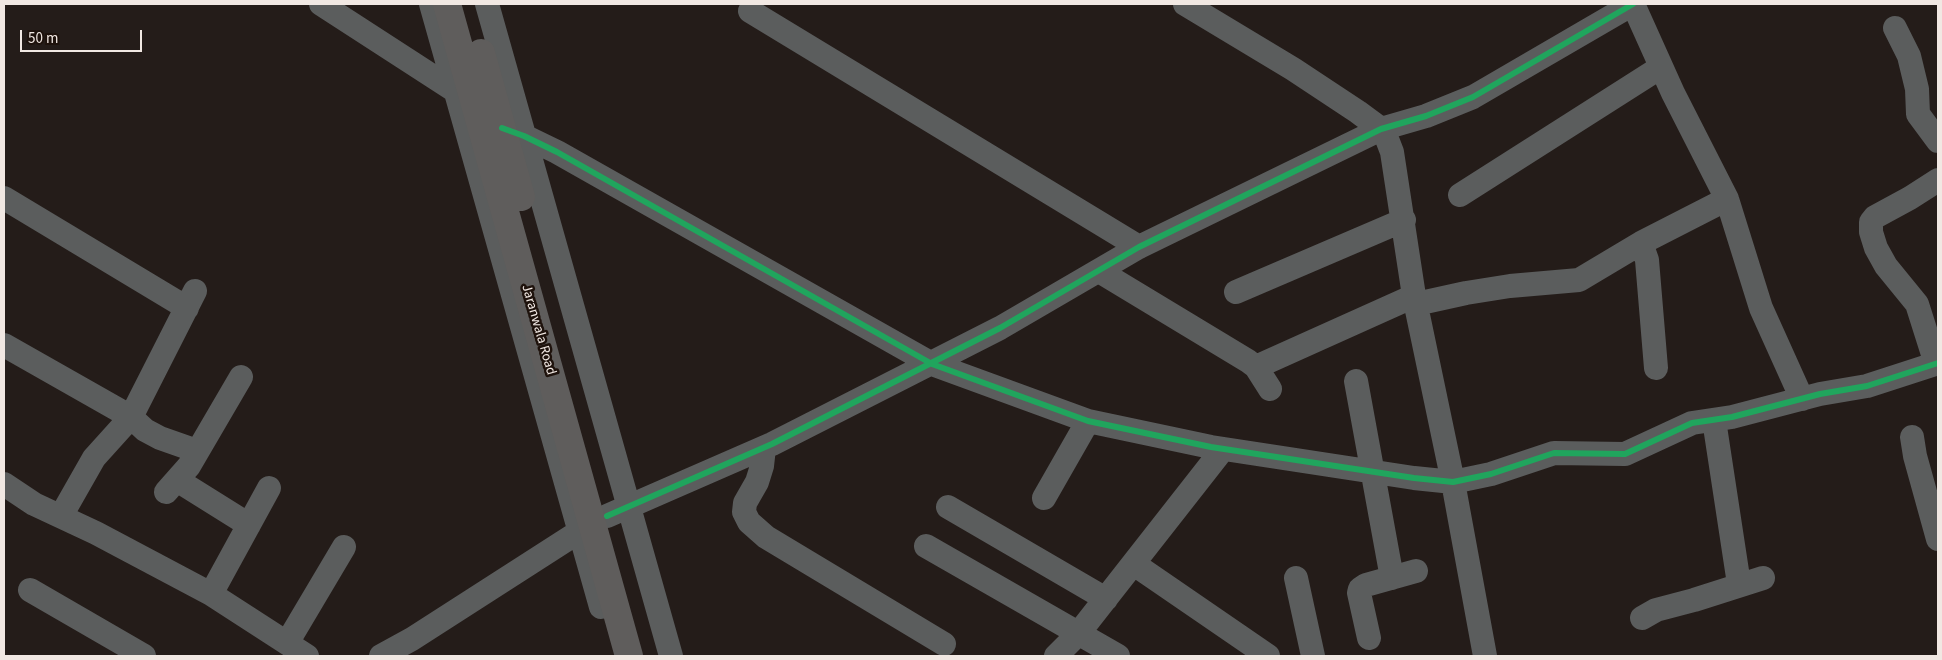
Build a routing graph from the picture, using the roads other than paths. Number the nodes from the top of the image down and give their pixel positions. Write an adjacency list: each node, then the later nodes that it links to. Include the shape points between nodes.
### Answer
1 (321, 4): 12 (street)
2 (431, 4): 12 (street)
3 (447, 4): 12 (main road, Jaranwala Road)
4 (466, 4): 14 (main road, Jaranwala Road)
5 (487, 4): 14 (street)
6 (1185, 4): 8 (street)
7 (1633, 4): 11 (street); 13 (street, via 1473,97 1426,116)
8 (1211, 10): 13 (street)
9 (750, 11): 22 (street)
10 (1895, 28): 15 (street, via 1909,56 1917,89 1918,114)
11 (1662, 67): 17 (street); 19 (street)
12 (465, 96): 49 (main road, Jaranwala Road)
13 (1380, 129): 20 (street, via 1392,152); 22 (street)
14 (513, 132): 28 (street, via 556,152); 49 (main road, Jaranwala Road)
15 (1938, 141)
16 (1938, 180): 27 (street, via 1875,216 1871,222 1876,248 1886,266 1917,304)
17 (1460, 195)
18 (4, 198): 35 (street, via 191,300)
19 (1727, 198): 21 (street); 34 (street, via 1761,308)
20 (1404, 220): 24 (street); 25 (street)
21 (1641, 243): 25 (street, via 1579,280); 30 (street, via 1648,260)
22 (1139, 247): 23 (street)
23 (1099, 271): 28 (street); 29 (street)
24 (1236, 292)
25 (1415, 300): 29 (street); 43 (street)
26 (4, 345): 35 (street)
27 (1937, 363): 34 (street, via 1867,386)
28 (932, 364): 37 (street); 39 (street)
29 (1256, 367): 33 (street)
30 (1656, 368)
31 (240, 377): 41 (street)
32 (1356, 381): 42 (street)
33 (1270, 389)
34 (1802, 399): 36 (street)
35 (131, 417): 41 (street, via 160,438); 48 (street, via 94,458)
36 (1714, 420): 43 (street, via 1692,423 1625,454 1554,453 1491,474); 59 (street)
37 (1088, 422): 40 (street); 46 (street)
38 (1912, 437): 51 (street)
39 (764, 448): 49 (street); 67 (street, via 760,474 745,503 744,512 750,522 766,537)
40 (1223, 449): 42 (street); 54 (street)
41 (197, 451): 50 (street, via 172,486)
42 (1372, 472): 43 (street); 57 (street)
43 (1452, 482): 79 (street)
44 (4, 484): 48 (street, via 34,504)
45 (269, 488): 50 (street)
46 (1044, 498)
47 (948, 508): 62 (street)
48 (61, 516): 61 (street)
49 (602, 519): 70 (street); 71 (street); 72 (main road, Jaranwala Road); 73 (main road, Jaranwala Road); 74 (street)
50 (249, 525): 61 (street)
51 (1938, 539)
52 (926, 546): 64 (street)
53 (344, 547): 66 (street)
54 (1134, 564): 62 (street); 77 (street)
55 (1416, 571): 57 (street)
56 (1296, 578): 78 (street)
57 (1392, 578): 65 (street, via 1366,585 1360,590)
58 (1763, 578): 59 (street)
59 (1739, 584): 63 (street, via 1656,610)
60 (30, 590): 68 (street)
61 (211, 594): 66 (street)
62 (1106, 599): 64 (street)
63 (1642, 618)
64 (1078, 634): 75 (street); 76 (street)
65 (1370, 638)
66 (287, 643): 69 (street)
67 (944, 644)
68 (144, 656)
69 (307, 656)
70 (382, 656)
71 (616, 656)
72 (629, 656)
73 (646, 656)
74 (671, 656)
75 (1056, 656)
76 (1118, 656)
77 (1268, 656)
78 (1313, 656)
79 (1485, 656)

